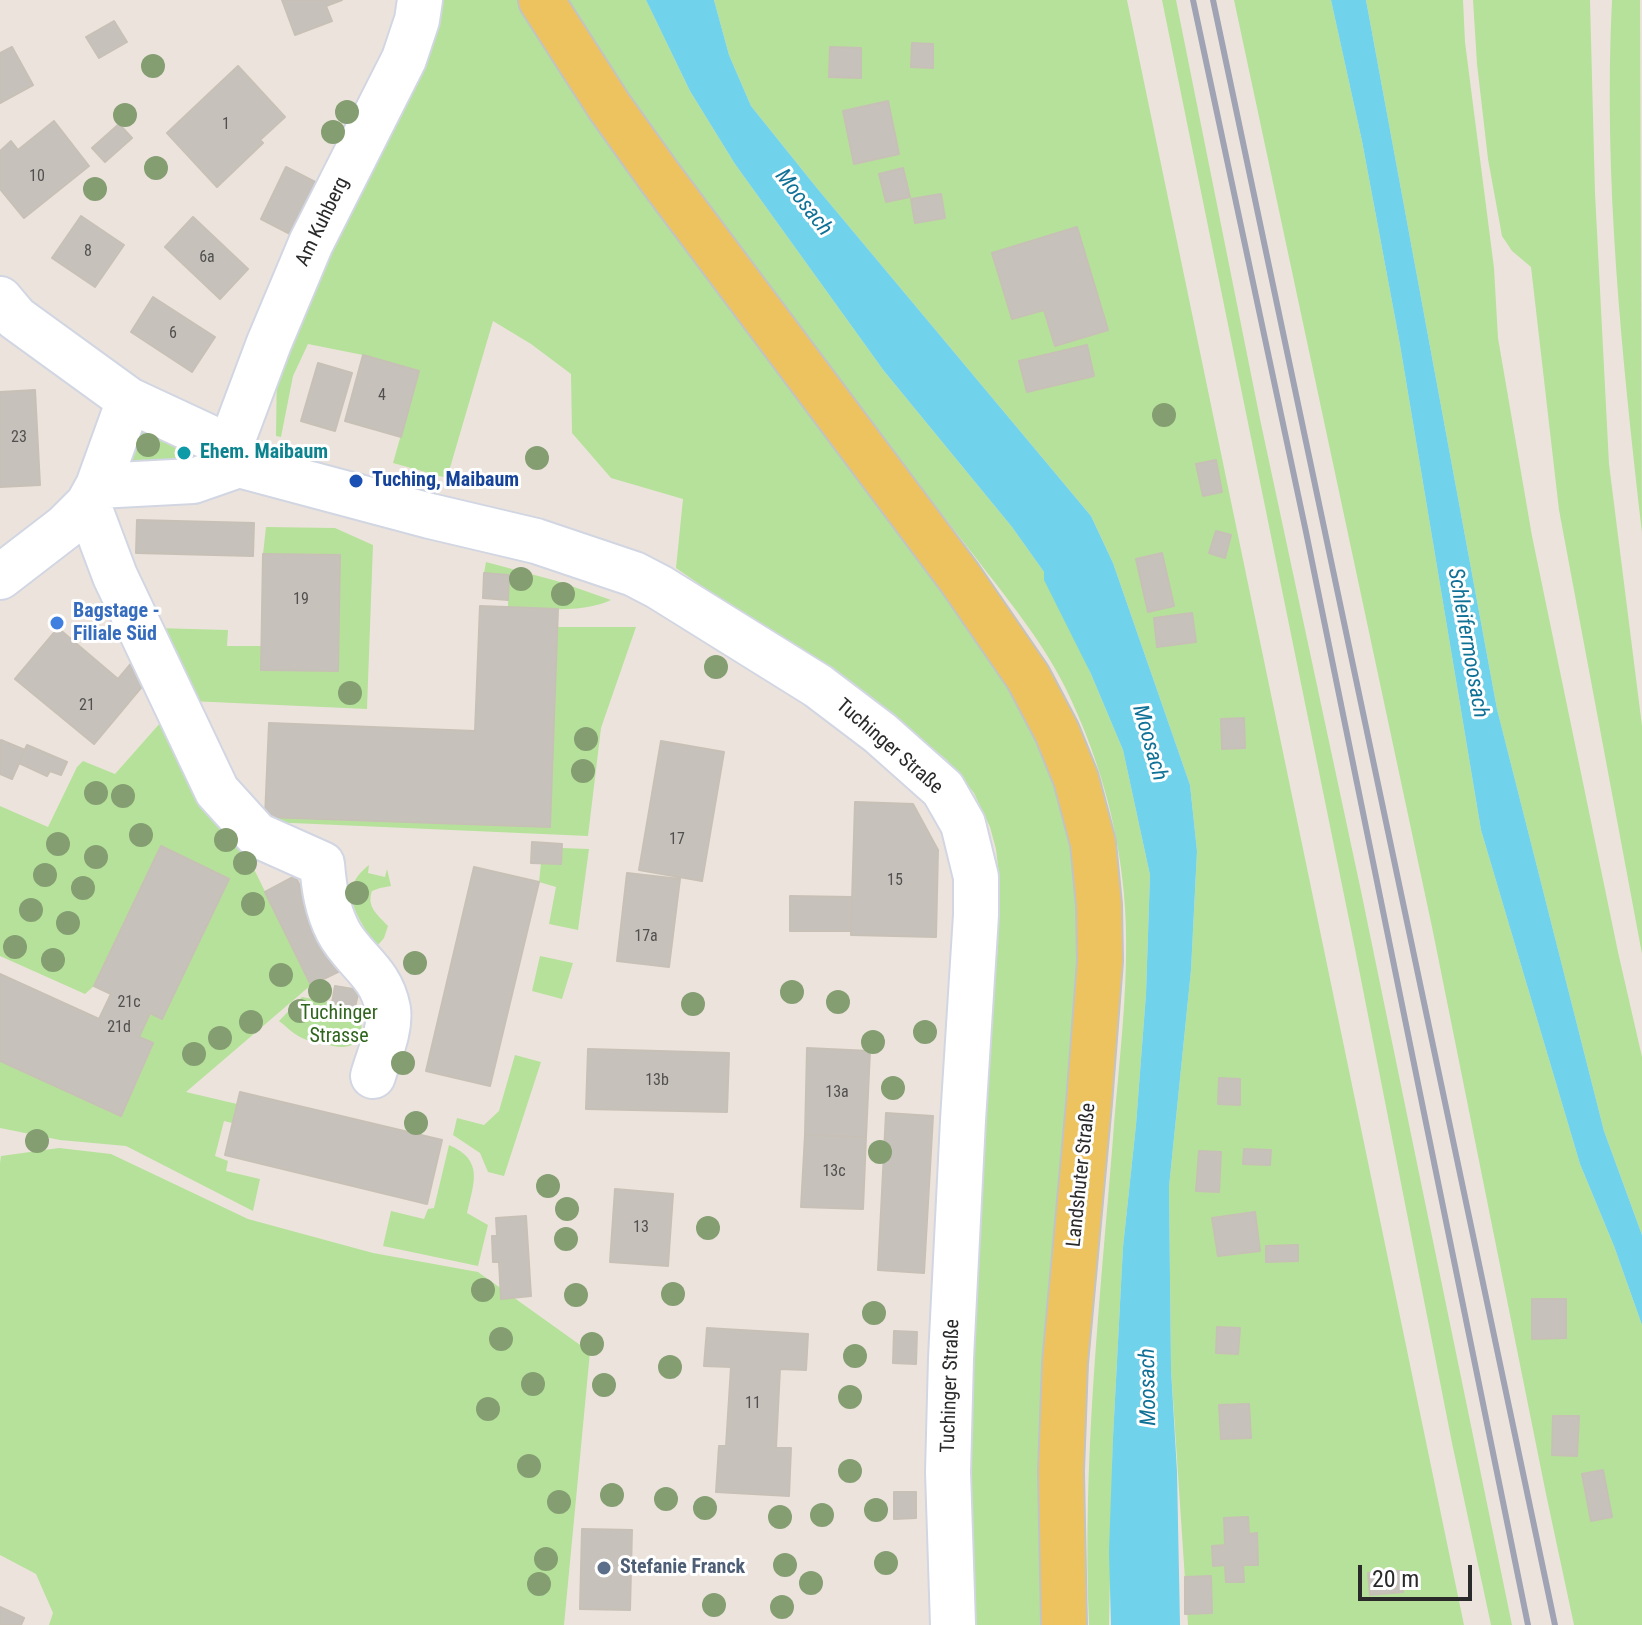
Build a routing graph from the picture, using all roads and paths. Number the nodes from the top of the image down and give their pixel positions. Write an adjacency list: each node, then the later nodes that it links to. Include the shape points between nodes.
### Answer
1 (420, 0): 5 (street, Am Kuhberg, via 404,59 311,243 269,343)
2 (541, 0): 10 (main road, Landshuter Straße, via 659,176 1028,677 1076,779 1093,843 1100,961 1065,1363)
3 (0, 299): 4 (street, Tuchinger Straße, via 16,318)
4 (129, 400): 5 (street, Tuchinger Straße); 6 (street)
5 (234, 456): 6 (street, via 193,481); 9 (street, Tuchinger Straße, via 634,574 818,686 943,789 963,824 976,877 951,1358)
6 (93, 495): 7 (street, via 65,527); 8 (street, via 115,576 217,791 257,835 322,864 325,898 339,933 378,980 388,1025)
7 (0, 577)
8 (373, 1076)
9 (953, 1625)
10 (1064, 1625)

